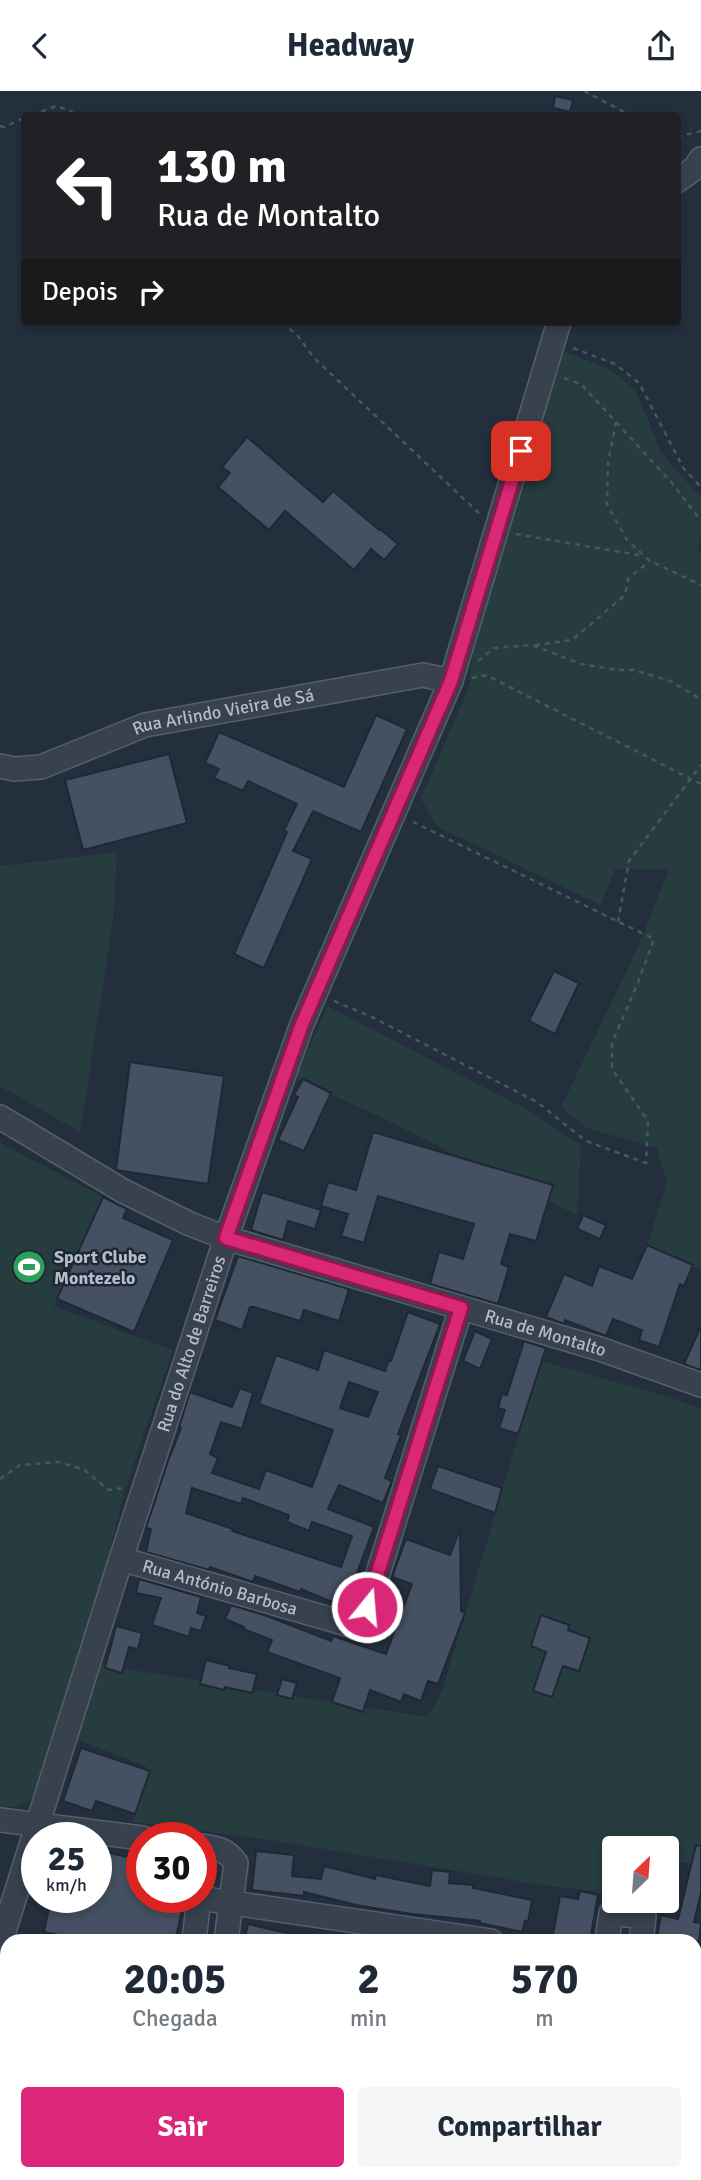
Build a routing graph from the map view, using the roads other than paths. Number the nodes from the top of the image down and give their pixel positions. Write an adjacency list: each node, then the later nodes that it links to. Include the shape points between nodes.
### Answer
1 (701, 159): 2 (street)
2 (681, 178)
3 (556, 332): 4 (street, Rua do Alto de Barreiros)
4 (451, 681): 5 (street, Rua Arlindo Vieira de Sá, via 424,675 145,725 41,767); 7 (street, Rua do Alto de Barreiros, via 302,1024)
5 (0, 766)
6 (0, 1117): 7 (street, Rua de Montalto, via 123,1191)
7 (226, 1238): 8 (street, Rua de Montalto); 10 (street, Rua do Alto de Barreiros)
8 (461, 1308): 9 (street, Rua de Montalto); 10 (street, Rua António Barbosa, via 361,1628)
9 (701, 1385)
10 (121, 1559): 13 (street, Rua do Alto de Barreiros)
11 (0, 1820): 12 (street)
12 (21, 1822)
13 (39, 1822)
14 (217, 1848): 17 (street, via 236,1863)
15 (21, 1878): 19 (street, Rua do Alto de Barreiros)
16 (217, 1898): 17 (street)
17 (232, 1902): 21 (street); 22 (street)
18 (198, 1913): 20 (street)
19 (3, 1934)
20 (195, 1934)
21 (227, 1934)
22 (445, 1934)
23 (608, 1934): 24 (street, via 611,1913 644,1917)
24 (642, 1934)

